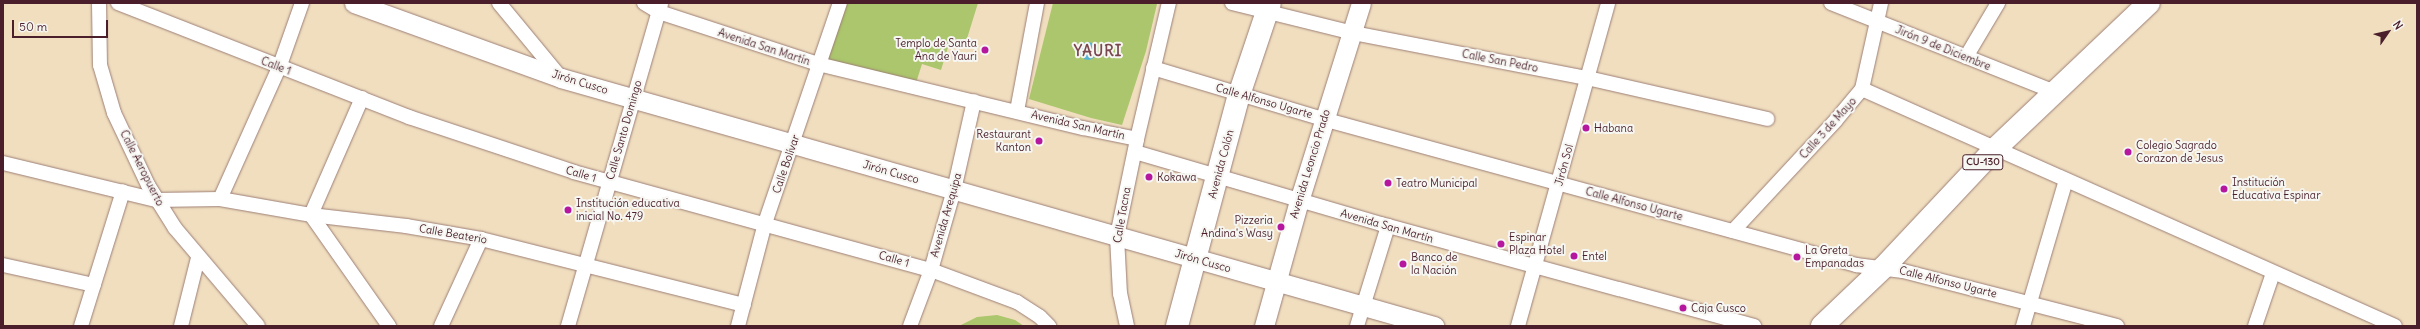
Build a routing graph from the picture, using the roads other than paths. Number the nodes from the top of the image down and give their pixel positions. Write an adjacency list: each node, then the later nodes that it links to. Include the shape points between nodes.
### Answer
1 (99, 3): 47 (street, Calle Aeropuerto, via 100,64 114,113)
2 (118, 3): 23 (street, Calle 1)
3 (302, 3): 23 (street)
4 (499, 3): 25 (street)
5 (644, 3): 17 (street, Avenida San Martín)
6 (840, 3): 22 (street, Calle Bolívar)
7 (1037, 3): 33 (street)
8 (1169, 3): 24 (street, Calle Tacna)
9 (1232, 3): 18 (street, Calle San Pedro)
10 (1361, 3): 20 (street, Avenida Leoncio Prado)
11 (1608, 3): 26 (street, Jirón Sol)
12 (1831, 3): 19 (street, Jirón 9 de Diciembre)
13 (1881, 3): 19 (street, Calle 3 de Mayo)
14 (1998, 3): 21 (street)
15 (2148, 3): 28 (main road, CU-130)
16 (363, 4): 25 (street, Jirón Cusco)
17 (660, 7): 22 (street, Avenida San Martín); 31 (street, Calle Santo Domingo)
18 (1269, 7): 20 (street, Calle San Pedro); 29 (main road, Avenida Colón)
19 (1877, 21): 21 (street, Jirón 9 de Diciembre); 27 (street, Calle 3 de Mayo)
20 (1353, 32): 26 (street, Calle San Pedro); 34 (street, Avenida Leoncio Prado)
21 (1966, 57): 28 (street, Jirón 9 de Diciembre)
22 (818, 64): 32 (street, Avenida San Martín); 36 (street, Calle Bolívar)
23 (279, 68): 30 (street, Calle 1); 46 (street)
24 (1153, 68): 29 (street, Calle Alfonso Ugarte); 37 (street, Calle Tacna)
25 (561, 78): 31 (street, Jirón Cusco)
26 (1587, 78): 35 (street, Calle San Pedro); 43 (street, Jirón Sol)
27 (1862, 89): 38 (street); 52 (street, Calle 3 de Mayo)
28 (2055, 92): 38 (main road, CU-130)
29 (1239, 94): 34 (street, Calle Alfonso Ugarte); 40 (main road, Avenida Colón)
30 (362, 98): 42 (street, Calle 1, via 409,117); 49 (street)
31 (633, 98): 36 (street, Jirón Cusco); 42 (street, Calle Santo Domingo)
32 (974, 101): 33 (street, Avenida San Martín); 44 (street, Avenida Arequipa)
33 (1017, 111): 37 (street, Avenida San Martín)
34 (1323, 118): 43 (street, Calle Alfonso Ugarte); 48 (street, Avenida Leoncio Prado)
35 (1767, 119)
36 (793, 143): 44 (street, Jirón Cusco); 50 (street, Calle Bolívar)
37 (1136, 145): 40 (street, Avenida San Martín); 53 (street, Calle Tacna)
38 (1995, 149): 41 (street); 60 (main road, CU-130)
39 (3, 163): 45 (street, Calle Beaterio)
40 (1218, 177): 48 (street, Avenida San Martín); 56 (main road, Avenida Colón)
41 (2066, 180): 62 (street); 65 (street)
42 (609, 182): 50 (street, Calle 1); 57 (street, Calle Santo Domingo)
43 (1559, 184): 52 (street, Calle Alfonso Ugarte); 59 (street, Jirón Sol)
44 (954, 190): 53 (street, Jirón Cusco); 61 (street, Avenida Arequipa)
45 (123, 191): 47 (street, Calle Beaterio); 64 (street)
46 (220, 199): 47 (street, Calle Beaterio); 49 (street, Calle Beaterio)
47 (156, 200): 55 (street, Calle Aeropuerto)
48 (1299, 201): 51 (street, Avenida San Martín); 63 (street, Avenida Leoncio Prado)
49 (311, 215): 54 (street, Calle Beaterio, via 406,226); 71 (street)
50 (765, 223): 61 (street, Calle 1); 66 (street, Calle Bolívar)
51 (1388, 226): 59 (street, Avenida San Martín); 67 (street)
52 (1733, 231): 60 (street, Calle Alfonso Ugarte, via 1856,265)
53 (1116, 236): 56 (street, Jirón Cusco); 77 (street, Calle Tacna, via 1120,294)
54 (481, 239): 57 (street, Calle Beaterio); 72 (street)
55 (198, 258): 69 (street); 70 (street, Calle Aeropuerto)
56 (1196, 258): 63 (street, Jirón Cusco); 78 (main road, Avenida Colón)
57 (585, 264): 66 (street, Calle Beaterio); 73 (street, Calle Santo Domingo)
58 (3, 265): 64 (street)
59 (1534, 267): 82 (street, Jirón Sol); 83 (street, Avenida San Martín)
60 (1884, 267): 65 (street, Calle Alfonso Ugarte); 84 (main road, CU-130)
61 (931, 270): 75 (street, Avenida Arequipa); 76 (street, Calle 1, via 1017,302)
62 (2273, 273): 87 (street); 88 (street)
63 (1275, 282): 67 (street, Jirón Cusco); 79 (street, Avenida Leoncio Prado)
64 (94, 285): 68 (street)
65 (2030, 302): 85 (street); 86 (street, Calle Alfonso Ugarte)
66 (744, 305): 74 (street, Calle Bolívar)
67 (1364, 305): 80 (street); 81 (street, Jirón Cusco)
68 (81, 326)
69 (181, 326)
70 (258, 326)
71 (389, 326)
72 (441, 326)
73 (568, 326)
74 (738, 326)
75 (910, 326)
76 (1049, 326)
77 (1127, 326)
78 (1177, 326)
79 (1264, 326)
80 (1357, 326)
81 (1434, 326)
82 (1518, 326)
83 (1754, 326)
84 (1822, 326)
85 (2023, 326)
86 (2118, 326)
87 (2256, 326)
88 (2395, 326)

